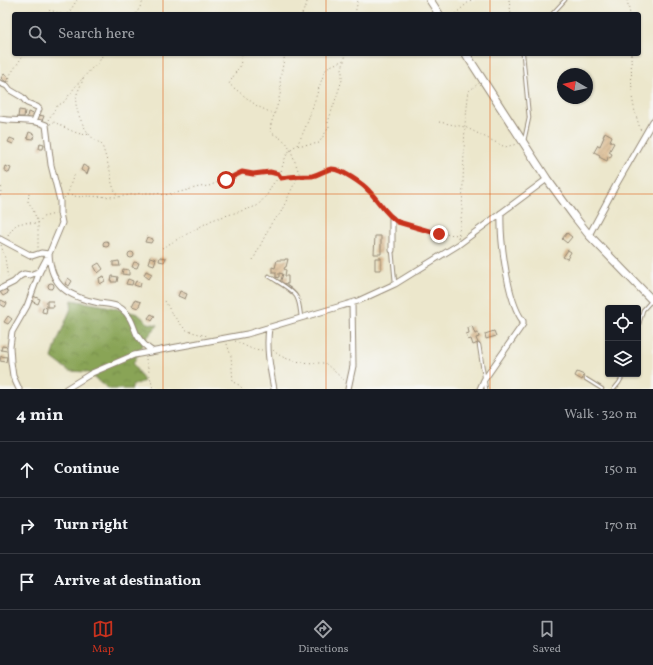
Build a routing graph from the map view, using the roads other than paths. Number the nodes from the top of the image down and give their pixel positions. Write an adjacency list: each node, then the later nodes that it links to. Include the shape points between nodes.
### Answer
1 (430, 0): 3 (street)
2 (565, 0): 4 (lane)
3 (438, 12)
4 (554, 12)
5 (467, 56): 11 (street)
6 (523, 56): 11 (lane, via 529,118)
7 (0, 83): 9 (street, via 27,103 39,108)
8 (0, 119): 9 (street)
9 (34, 121): 18 (street, via 46,125 60,201 62,223)
10 (653, 121): 15 (street)
11 (524, 142): 12 (street)
12 (547, 179): 13 (street); 15 (street)
13 (501, 212): 21 (street, via 458,245); 32 (street, via 506,270 523,324)
14 (392, 219): 17 (street)
15 (588, 235): 23 (street)
16 (2, 241): 18 (street, via 32,256 41,252)
17 (392, 250): 21 (lane)
18 (49, 254): 19 (street); 29 (street, via 54,277 64,290 79,298 121,308 129,316 142,342)
19 (40, 271): 22 (street, via 30,275 24,274); 34 (street, via 28,306 12,332 11,362 13,376)
20 (269, 276): 25 (lane, via 292,291 297,298)
21 (395, 284): 24 (street)
22 (0, 289)
23 (652, 300): 26 (lane, via 643,310)
24 (352, 303): 25 (street); 33 (street, via 353,366)
25 (301, 317): 27 (street)
26 (641, 317)
27 (269, 328): 29 (street); 36 (street, via 269,365)
28 (479, 346): 32 (lane)
29 (152, 351): 35 (street, via 115,362)
30 (622, 377): 40 (lane)
31 (586, 379): 39 (lane)
32 (484, 380): 37 (street); 38 (lane)
33 (348, 387)
34 (19, 389)
35 (66, 389)
36 (274, 389)
37 (480, 389)
38 (486, 389)
39 (602, 389)
40 (614, 389)

